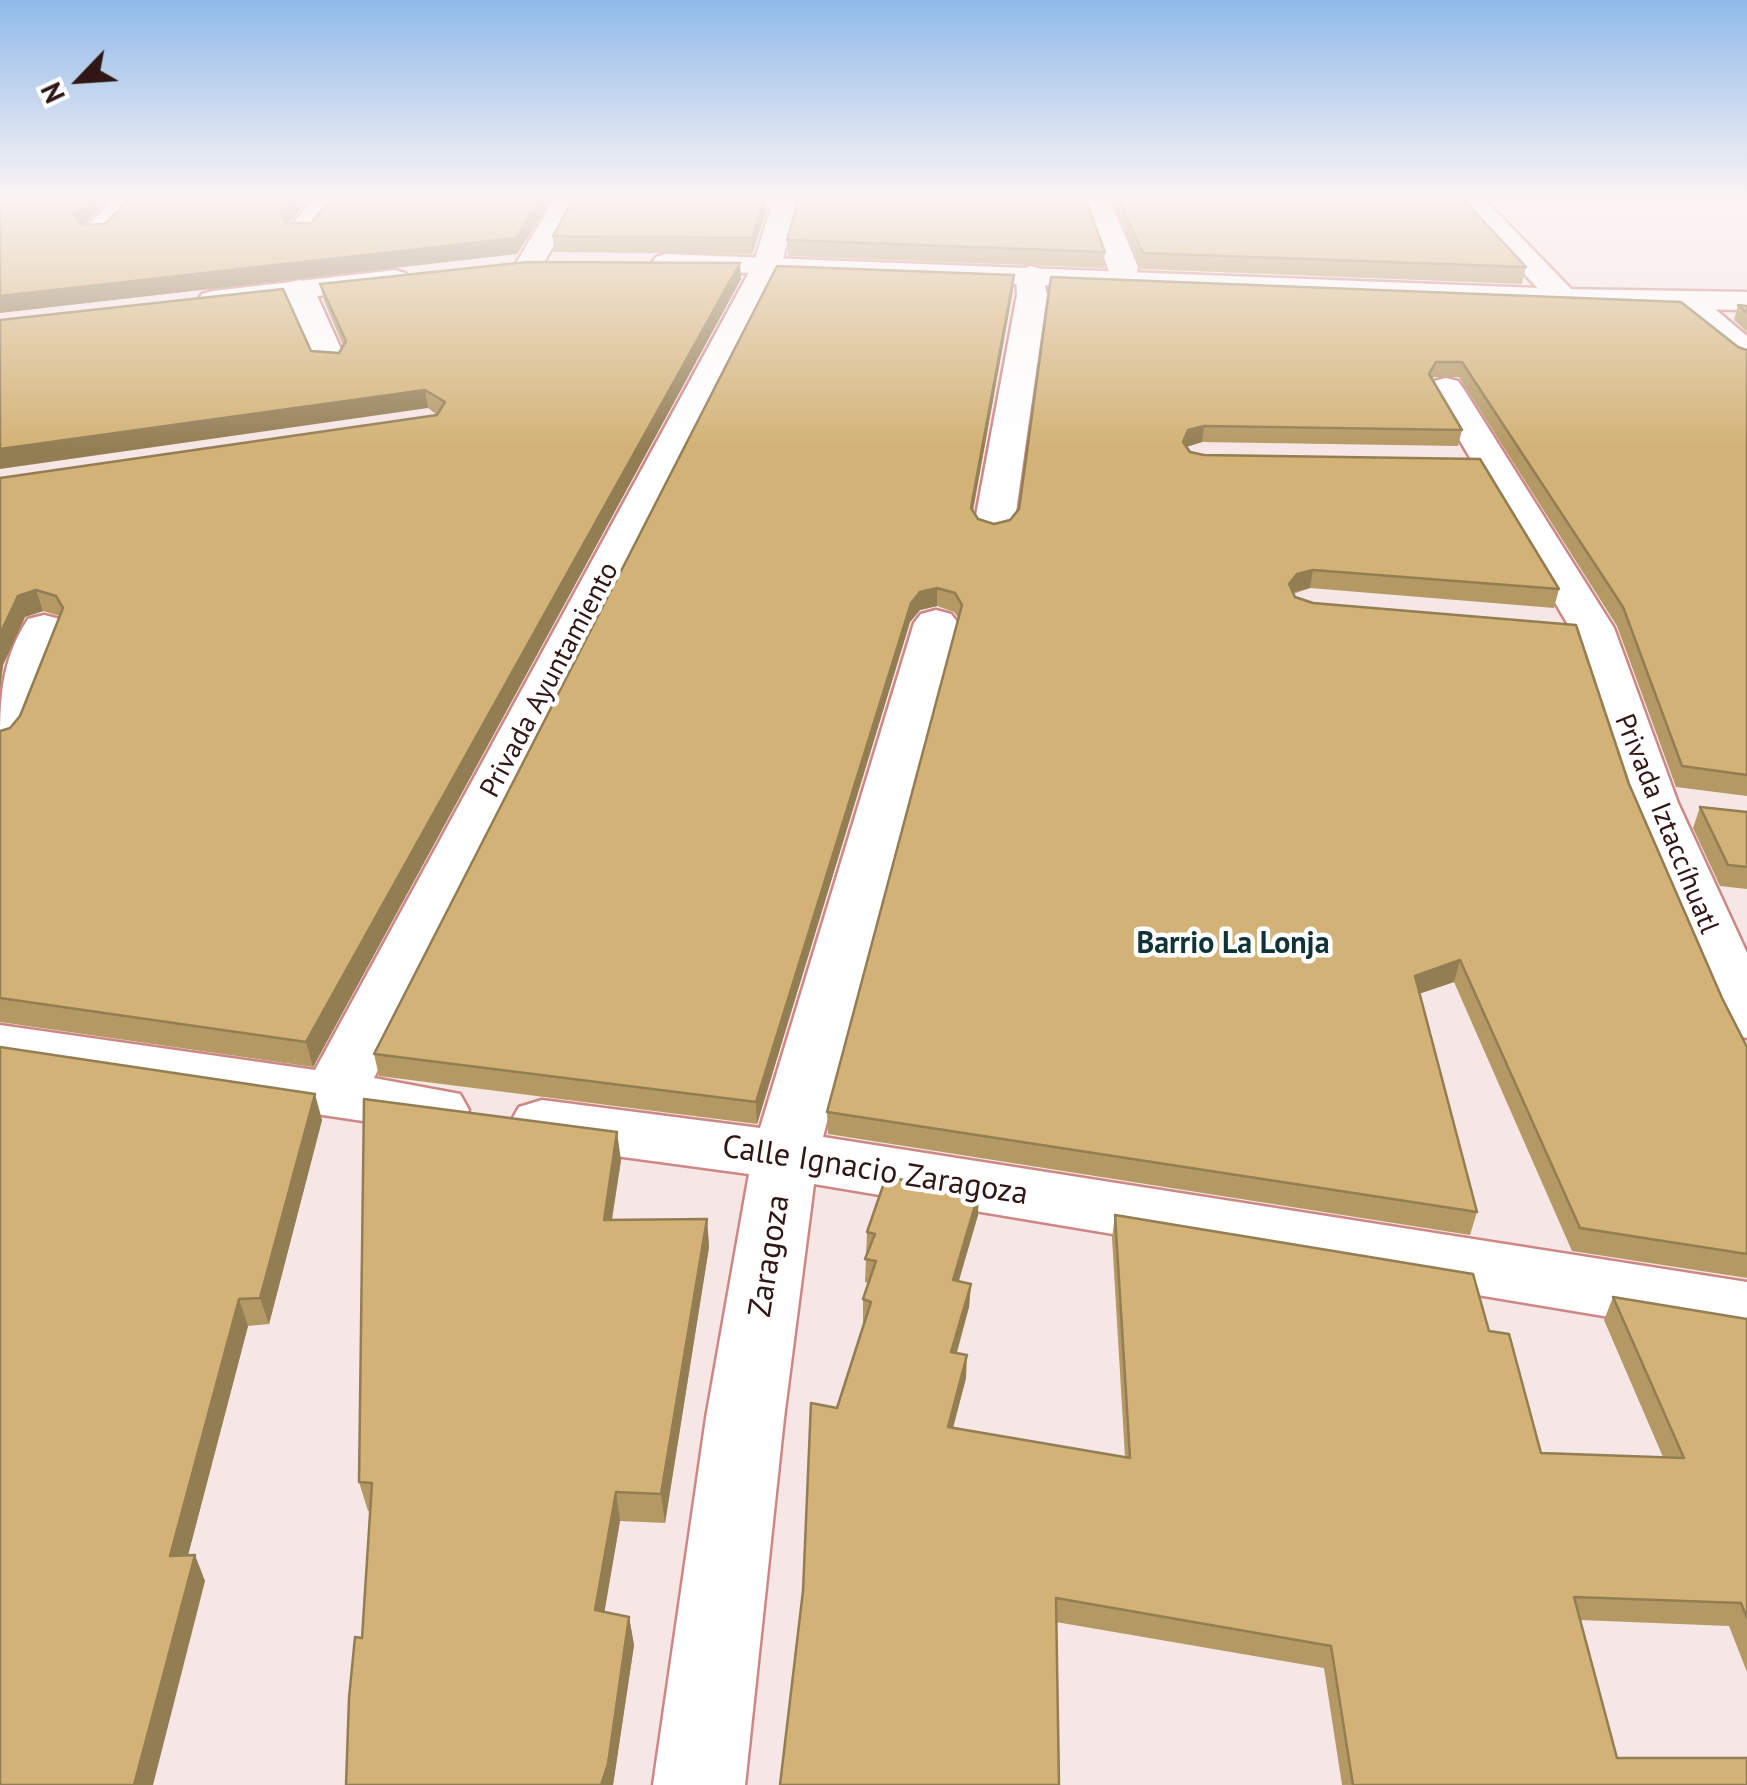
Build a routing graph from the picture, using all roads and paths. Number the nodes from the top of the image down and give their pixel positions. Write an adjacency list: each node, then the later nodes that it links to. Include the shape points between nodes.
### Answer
1 (373, 281): 6 (street)
2 (759, 281): 24 (street, Privada Ayuntamiento)
3 (1031, 281): 14 (street)
4 (1156, 281): 7 (street)
5 (1547, 281): 7 (street)
6 (299, 289): 10 (street); 12 (street)
7 (1563, 298): 8 (street)
8 (1686, 300): 9 (street); 11 (street)
9 (1747, 301)
10 (187, 302)
11 (1747, 353)
12 (330, 360)
13 (1446, 388): 18 (street, Privada Iztaccíhuatl, via 1469,460)
14 (994, 526)
15 (936, 623): 25 (street, Zaragoza)
16 (1536, 623): 18 (street)
17 (44, 628): 19 (street)
18 (1592, 628): 20 (street, Privada Iztaccíhuatl)
19 (0, 737)
20 (1652, 803): 21 (street); 22 (street, Privada Iztaccíhuatl)
21 (1709, 810)
22 (1747, 1018)
23 (0, 1046): 24 (street, Calle Ignacio Zaragoza)
24 (334, 1096): 25 (street, Calle Ignacio Zaragoza)
25 (785, 1155): 26 (street, Calle Ignacio Zaragoza); 27 (street, Zaragoza)
26 (1747, 1310)
27 (699, 1785)

